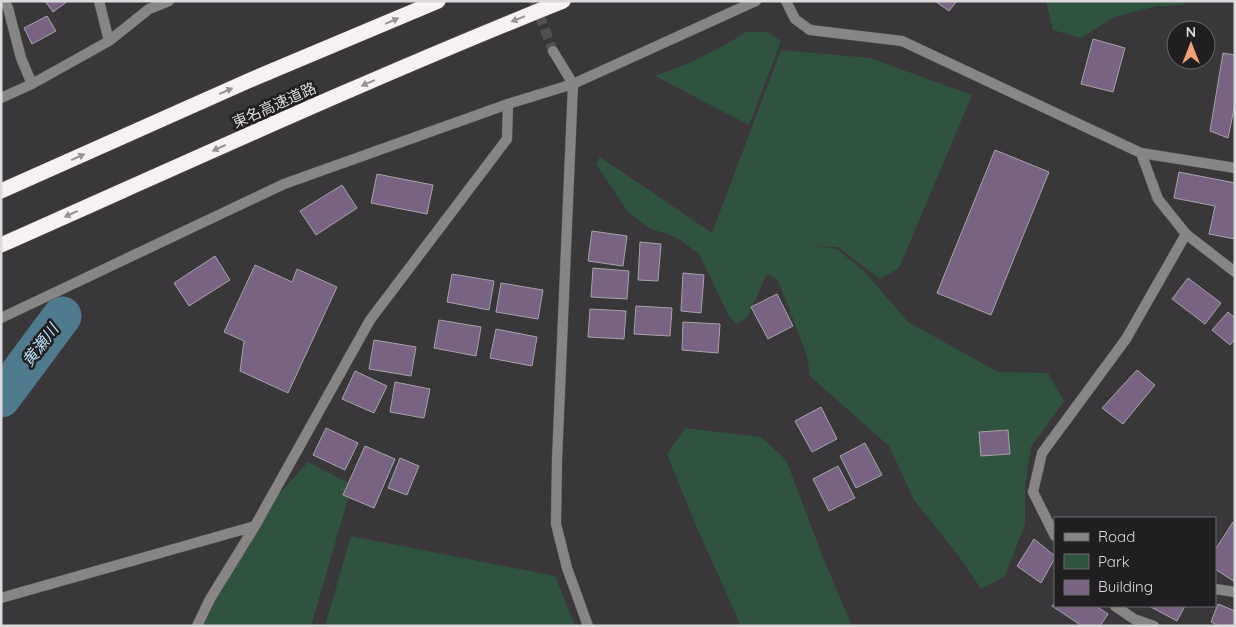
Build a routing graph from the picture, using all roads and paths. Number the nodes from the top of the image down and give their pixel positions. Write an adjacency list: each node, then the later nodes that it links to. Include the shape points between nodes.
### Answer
1 (4, 1): 10 (street)
2 (99, 1): 8 (street)
3 (169, 1): 8 (street, via 149,9)
4 (438, 1): 16 (highway, 東名高速道路, one-way to 4, via 248,81)
5 (563, 1): 18 (highway, 東名高速道路, one-way to 18)
6 (756, 1): 11 (street)
7 (786, 1): 14 (street, via 795,19 810,30 902,41)
8 (109, 41): 10 (street)
9 (553, 50): 11 (street)
10 (32, 84): 12 (street)
11 (573, 84): 13 (street); 28 (street, via 556,524 566,568)
12 (1, 98)
13 (508, 104): 20 (street, via 284,184); 21 (street, via 507,139 370,320)
14 (1141, 153): 15 (street); 17 (street, via 1158,199)
15 (1235, 168)
16 (1, 192)
17 (1186, 234): 19 (street); 22 (street, via 1126,339 1042,453 1033,492)
18 (1, 245)
19 (1235, 272)
20 (1, 318)
21 (255, 526): 25 (street); 27 (street)
22 (1054, 534)
23 (1216, 589): 24 (street)
24 (1235, 592)
25 (1, 598)
26 (1117, 607): 29 (street)
27 (197, 626)
28 (588, 626)
29 (1154, 626)

